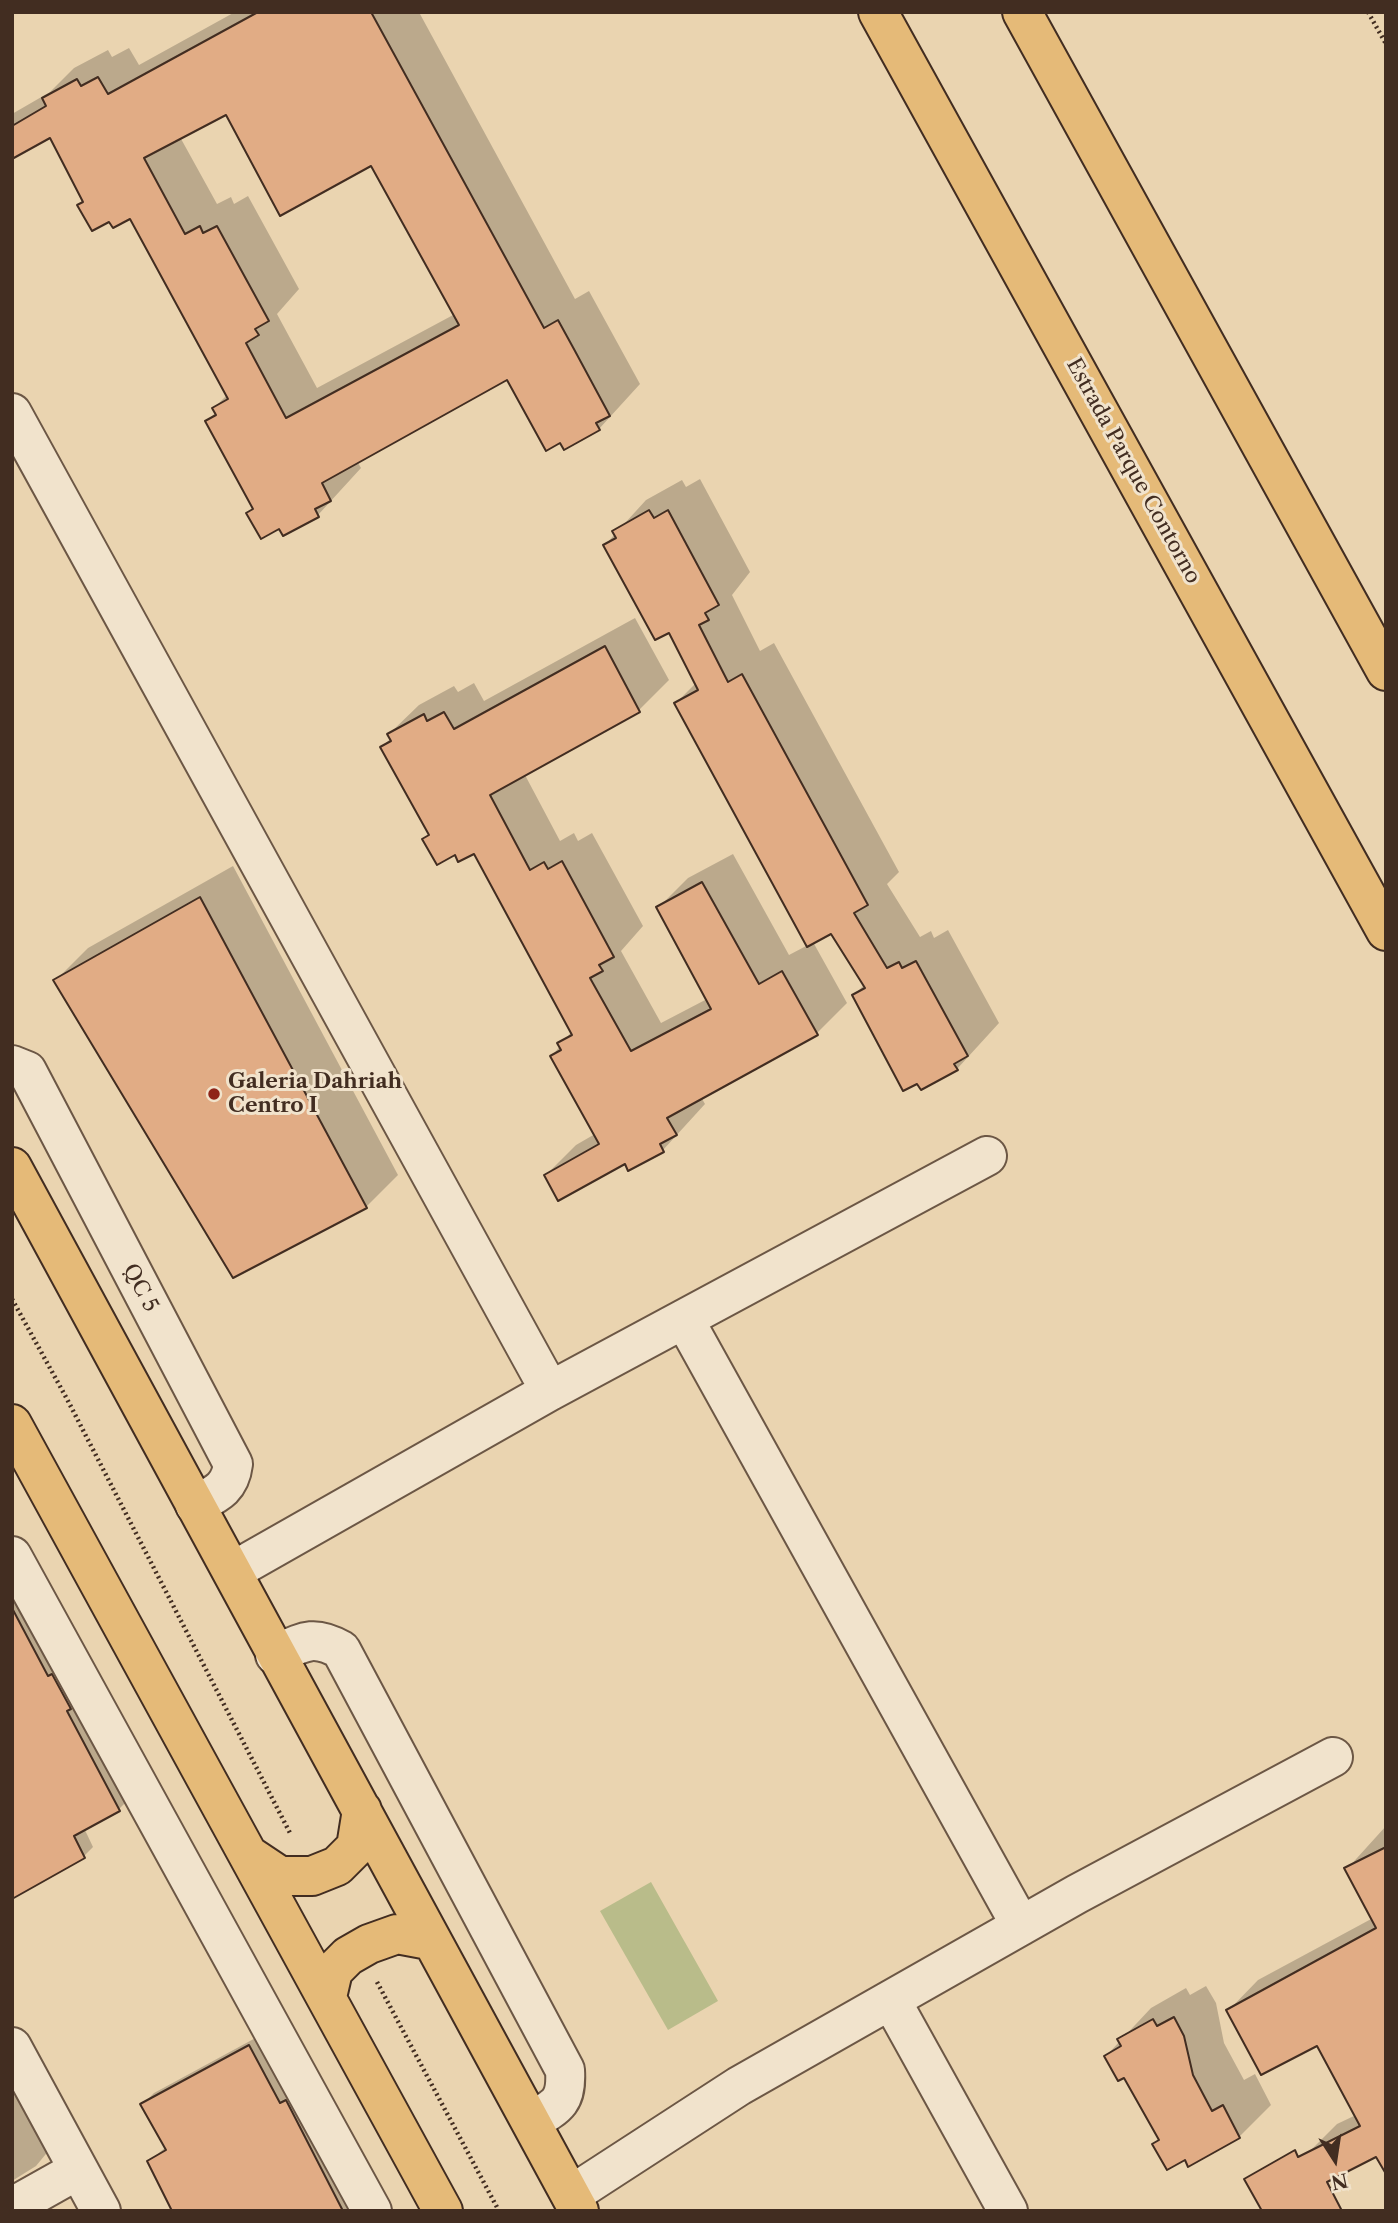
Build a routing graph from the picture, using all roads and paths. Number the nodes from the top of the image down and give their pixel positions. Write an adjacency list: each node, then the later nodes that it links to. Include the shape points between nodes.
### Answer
1 (878, 12): 7 (main road, Estrada Parque Contorno)
2 (1023, 12): 6 (main road)
3 (1368, 12): 4 (path)
4 (1386, 44)
5 (12, 413): 13 (street)
6 (1386, 671)
7 (1386, 932)
8 (12, 1065): 15 (street, QC 5, via 27,1072 233,1464 231,1480 224,1489)
9 (987, 1156): 12 (street)
10 (12, 1167): 15 (main road)
11 (12, 1300): 22 (path)
12 (684, 1319): 13 (street); 23 (street)
13 (550, 1391): 17 (street)
14 (12, 1424): 21 (main road)
15 (195, 1505): 17 (main road)
16 (12, 1556): 34 (street)
17 (233, 1571): 18 (main road)
18 (275, 1656): 20 (main road); 29 (street, via 323,1639 341,1650 565,2070 566,2092 556,2107)
19 (1333, 1758): 23 (street)
20 (362, 1810): 22 (main road, via 356,1847 337,1866); 24 (main road)
21 (250, 1856): 22 (main road, via 280,1876); 26 (main road)
22 (312, 1876)
23 (1021, 1926): 27 (street)
24 (429, 1940): 25 (main road, via 397,1934); 29 (main road)
25 (360, 1949): 26 (main road, via 333,1972); 36 (path)
26 (327, 1997): 35 (main road)
27 (892, 2001): 31 (street, via 739,2086); 37 (street)
28 (12, 2047): 30 (street)
29 (531, 2121): 31 (main road)
30 (78, 2171): 32 (street); 33 (street)
31 (575, 2203)
32 (12, 2207)
33 (101, 2211)
34 (372, 2211)
35 (443, 2211)
36 (499, 2211)
37 (1008, 2211)

